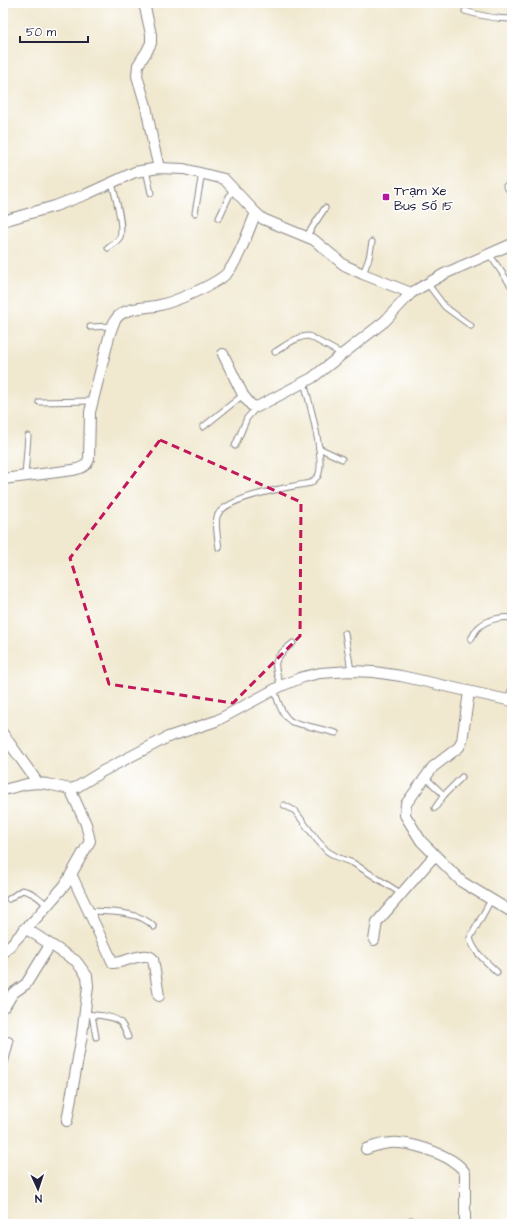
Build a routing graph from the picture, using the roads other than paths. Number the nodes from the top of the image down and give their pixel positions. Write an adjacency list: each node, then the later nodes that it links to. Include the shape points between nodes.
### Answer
1 (144, 3): 4 (street, via 151,43 138,65 137,76)
2 (465, 11): 3 (lane, via 496,19)
3 (512, 19)
4 (159, 168): 5 (street); 6 (street)
5 (146, 170): 7 (street, via 135,172); 10 (lane)
6 (202, 173): 9 (street, via 224,179); 13 (lane)
7 (112, 183): 16 (street, via 55,206); 20 (lane, via 119,208 120,233 119,238)
8 (506, 186): 11 (lane)
9 (233, 188): 14 (street); 15 (lane)
10 (151, 193)
11 (512, 194)
12 (325, 208): 17 (lane)
13 (195, 213)
14 (256, 213): 17 (street, via 263,219); 26 (street, via 228,272 195,291 158,305 119,315)
15 (219, 218)
16 (3, 221)
17 (306, 236): 22 (street, via 344,264)
18 (372, 242): 22 (lane)
19 (512, 244): 21 (street)
20 (108, 248)
21 (489, 254): 23 (street); 24 (lane)
22 (363, 274): 25 (street)
23 (427, 284): 25 (street); 27 (lane, via 445,307)
24 (512, 286)
25 (411, 293): 31 (street, via 385,321)
26 (113, 326): 28 (lane); 34 (street)
27 (471, 326)
28 (90, 327)
29 (275, 352): 31 (lane, via 299,338 309,336)
30 (223, 354): 33 (street)
31 (342, 354): 32 (street)
32 (304, 382): 36 (street); 40 (lane)
33 (243, 395): 36 (street, via 251,405); 37 (lane)
34 (92, 401): 35 (lane); 42 (street, via 87,464 73,470)
35 (39, 402)
36 (257, 407): 39 (lane, via 247,418)
37 (203, 427)
38 (28, 436): 42 (lane)
39 (235, 446)
40 (319, 448): 41 (lane); 44 (lane, via 318,476 311,483 257,494 221,510 217,517)
41 (342, 459)
42 (25, 476): 43 (street)
43 (3, 479)
44 (219, 548)
45 (512, 618): 47 (lane, via 490,620 477,628)
46 (345, 633): 49 (lane)
47 (471, 639)
48 (293, 643): 50 (lane, via 276,660)
49 (351, 671): 50 (street, via 320,673); 52 (street, via 401,676)
50 (278, 688): 54 (lane, via 281,708 287,719); 59 (street, via 216,721 168,737 103,771 86,783)
51 (512, 689): 53 (lane)
52 (469, 692): 53 (street); 56 (street, via 459,747 433,767)
53 (509, 700)
54 (336, 733)
55 (3, 734): 58 (street)
56 (425, 777): 61 (lane); 64 (street, via 406,804 404,815 421,841)
57 (462, 777): 61 (lane)
58 (38, 783): 59 (street); 60 (street)
59 (70, 789): 65 (street, via 86,824 90,841)
60 (3, 790)
61 (444, 795): 63 (lane)
62 (284, 805): 66 (lane, via 295,811 327,851 353,863)
63 (435, 808)
64 (435, 855): 66 (street); 68 (street, via 462,882)
65 (71, 874): 69 (street); 70 (street)
66 (402, 894): 74 (street, via 377,922)
67 (9, 899): 69 (lane, via 22,890 35,895)
68 (491, 900): 71 (street); 77 (lane, via 470,938 478,954)
69 (47, 905): 73 (street)
70 (89, 911): 72 (lane, via 140,916); 78 (street, via 113,963 150,955 153,959)
71 (512, 912)
72 (154, 927)
73 (25, 928): 75 (street); 76 (street)
74 (374, 940)
75 (50, 945): 79 (street, via 26,984 13,993); 80 (street, via 76,961 87,976)
76 (3, 953)
77 (498, 972)
78 (159, 996)
79 (5, 1006)
80 (88, 1014): 81 (lane); 82 (lane, via 119,1021); 85 (street)
81 (96, 1037)
82 (128, 1037)
83 (8, 1042): 84 (street)
84 (3, 1061)
85 (66, 1121)
86 (366, 1149): 87 (street, via 399,1143 439,1155 462,1167 465,1173)
87 (465, 1224)

